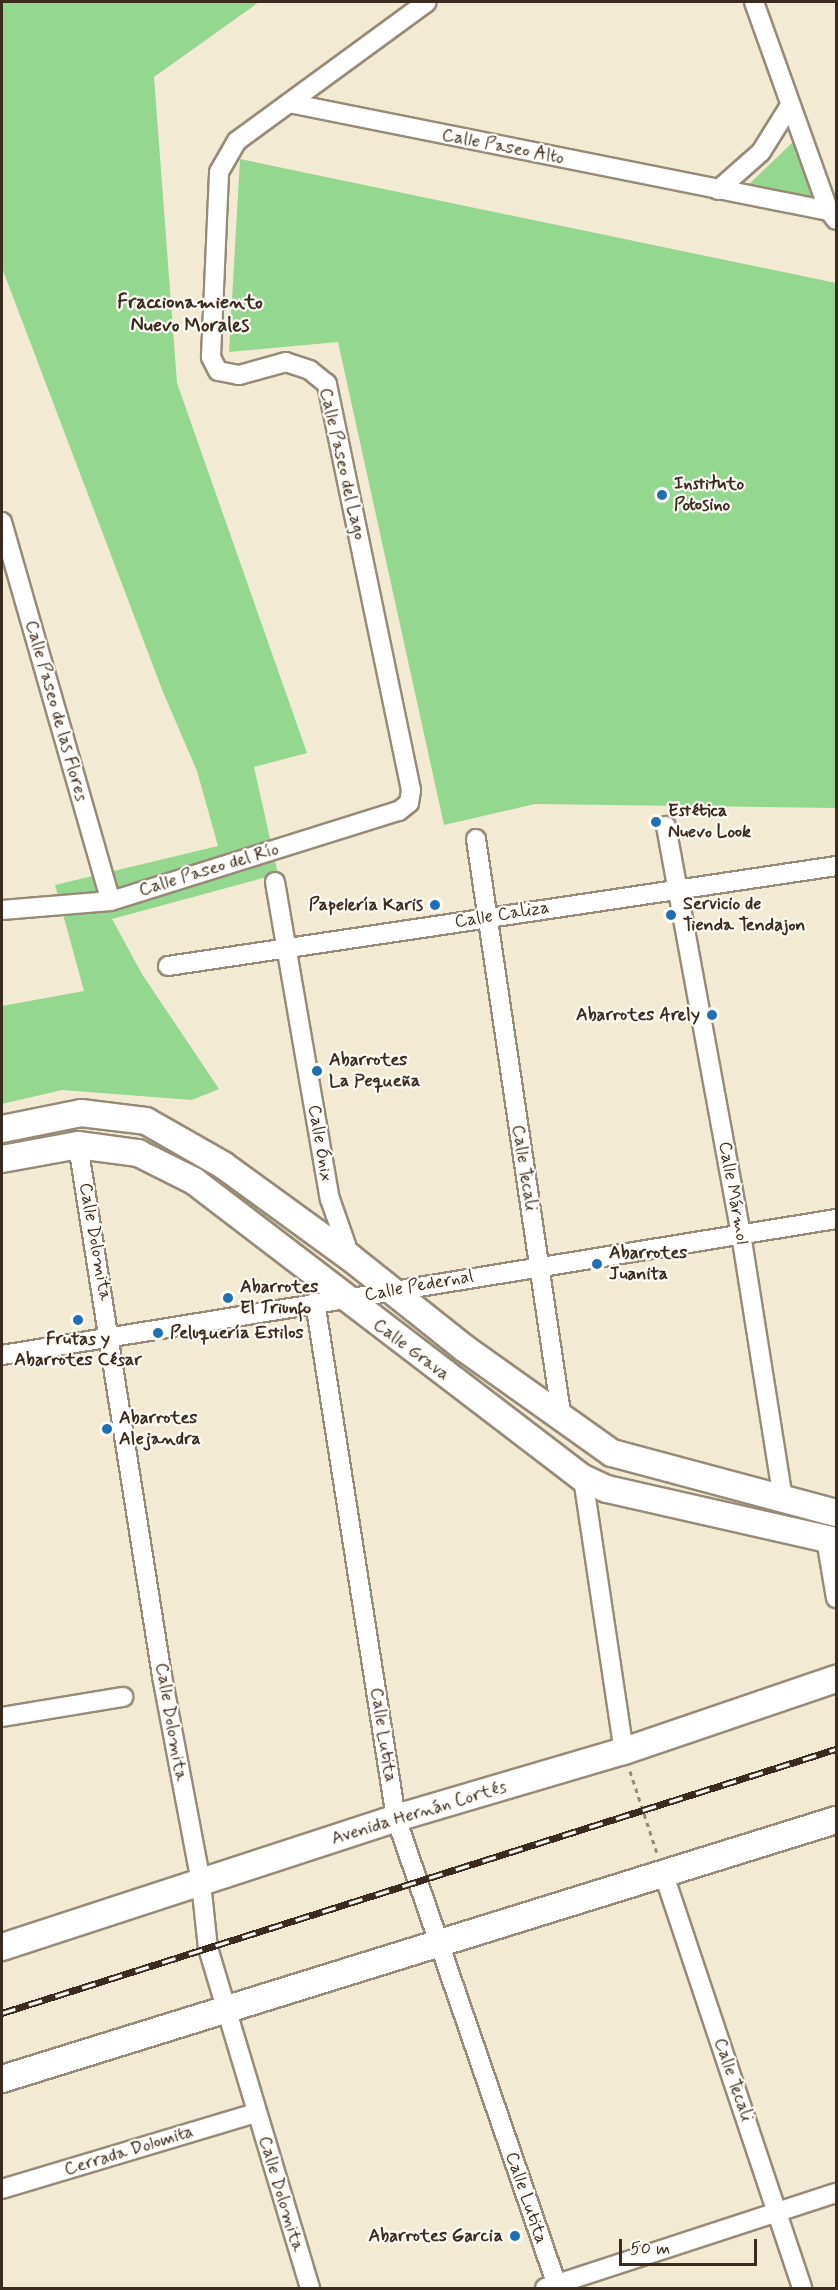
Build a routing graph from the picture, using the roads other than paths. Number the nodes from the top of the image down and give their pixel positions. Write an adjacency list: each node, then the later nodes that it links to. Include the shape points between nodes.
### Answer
1 (427, 2): 3 (street, Calle Paseo del Lago)
2 (754, 2): 4 (street, Calle Paseo Alto)
3 (289, 103): 5 (street, Calle Paseo Alto); 8 (street, Calle Paseo del Lago, via 237,141 219,172 211,357 218,371 240,375 286,362 310,370 327,384 411,790)
4 (789, 107): 5 (street, via 761,152); 6 (street, Calle Paseo Alto)
5 (717, 190): 6 (street, Calle Paseo Alto)
6 (833, 216)
7 (2, 522): 14 (street, Calle Paseo de las Flores)
8 (409, 803): 14 (street, Calle Paseo del Río, via 399,811)
9 (666, 826): 13 (street, Calle Mármol)
10 (476, 839): 16 (street, Calle Tecali)
11 (837, 866): 13 (street, Calle Caliza)
12 (275, 882): 17 (street, Calle Ónix)
13 (678, 888): 16 (street, Calle Caliza); 23 (street, Calle Mármol)
14 (111, 901): 15 (street, Calle Paseo del Río)
15 (2, 910)
16 (485, 917): 17 (street, Calle Caliza); 25 (street, Calle Tecali)
17 (287, 949): 18 (street, Calle Caliza); 24 (street, Calle Ónix, via 330,1199)
18 (168, 966)
19 (2, 1128): 24 (main road, Calle Grava, via 81,1113 147,1121 223,1166)
20 (78, 1145): 21 (main road, Calle Grava); 27 (main road, Calle Grava, via 138,1153 194,1181); 29 (street, Calle Dolomita)
21 (2, 1159)
22 (837, 1219): 23 (street, Calle Pedernal)
23 (741, 1234): 25 (street, Calle Pedernal); 33 (street, Calle Mármol)
24 (351, 1258): 26 (main road, Calle Grava)
25 (539, 1265): 26 (street, Calle Pedernal); 31 (street, Calle Tecali)
26 (391, 1291): 27 (street, Calle Pedernal); 31 (main road, Calle Grava)
27 (345, 1299): 28 (street, Calle Pedernal); 32 (main road, Calle Grava)
28 (315, 1302): 29 (street, Calle Pedernal); 41 (street, Calle Lutita)
29 (111, 1337): 30 (street, Calle Pedernal); 44 (street, Calle Dolomita, via 162,1676)
30 (2, 1355)
31 (561, 1420): 33 (main road, Calle Grava, via 612,1453)
32 (584, 1478): 35 (main road, Calle Grava, via 608,1489); 40 (street)
33 (783, 1499): 34 (main road, Calle Grava)
34 (837, 1513)
35 (831, 1540): 36 (street)
36 (837, 1598)
37 (837, 1679): 40 (main road, Avenida Hernán Cortés)
38 (123, 1697): 39 (street)
39 (2, 1717)
40 (624, 1751): 41 (main road, Avenida Hernán Cortés)
41 (396, 1818): 44 (main road, Avenida Hernán Cortés); 45 (street, Calle Lutita)
42 (837, 1820): 43 (main road)
43 (663, 1872): 45 (main road); 52 (street, Calle Tecali)
44 (201, 1883): 46 (main road, Avenida Hernán Cortés); 47 (street, Calle Dolomita, via 208,1948)
45 (437, 1943): 47 (main road); 53 (street, Calle Lutita)
46 (2, 1947)
47 (224, 2007): 48 (main road); 49 (street, Calle Dolomita)
48 (2, 2079)
49 (256, 2113): 50 (street, Cerrada Dolomita); 54 (street, Calle Dolomita)
50 (2, 2189)
51 (837, 2193): 52 (street)
52 (778, 2213): 53 (street); 55 (street, Calle Tecali)
53 (553, 2287)
54 (310, 2289)
55 (802, 2289)

